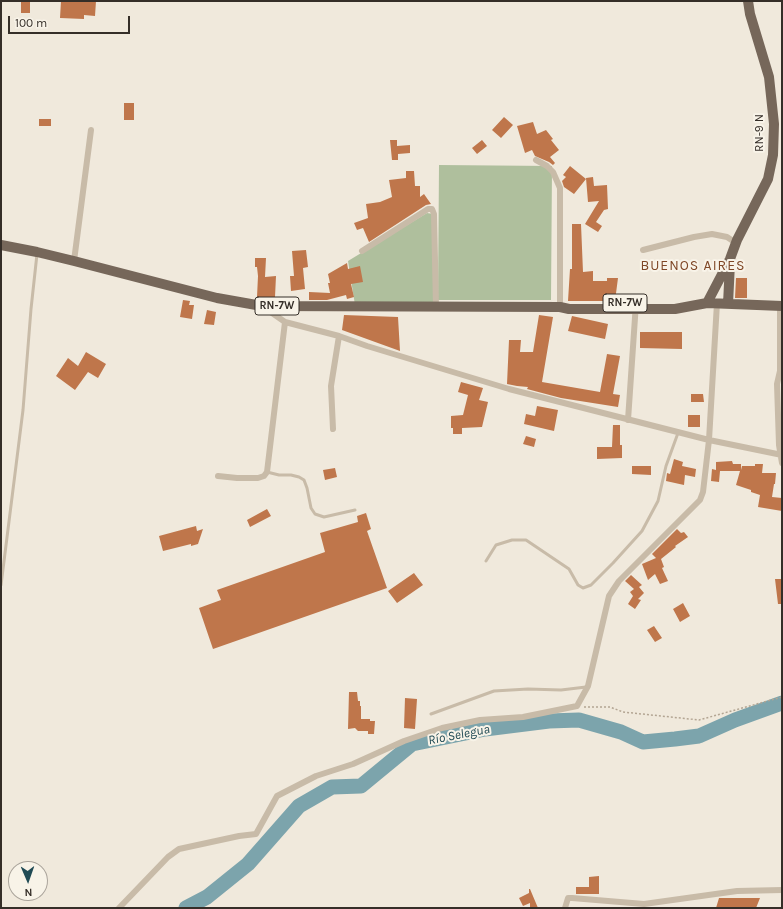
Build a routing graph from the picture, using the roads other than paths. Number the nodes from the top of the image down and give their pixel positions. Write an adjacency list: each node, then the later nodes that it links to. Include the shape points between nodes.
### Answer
1 (748, 1): 4 (main road, RN-9 N, via 769,77 774,124 773,155 768,179)
2 (91, 130): 10 (street)
3 (536, 160): 17 (street, via 553,172 560,188)
4 (736, 243): 6 (street, via 727,237 712,234); 9 (main road, RN-9 N)
5 (1, 245): 8 (main road, RN-7W)
6 (643, 250)
7 (362, 251): 16 (street, via 428,209 432,209)
8 (38, 252): 10 (main road, RN-7W); 32 (lane, via 23,410)
9 (730, 259): 11 (main road, RN-9 N); 12 (main road, RN-9 N)
10 (74, 261): 13 (main road, RN-7W, via 217,298)
11 (712, 303): 12 (main road); 14 (main road, RN-7W, via 690,306 675,303); 25 (street)
12 (728, 304): 15 (main road)
13 (262, 306): 16 (main road, RN-7W); 18 (street)
14 (636, 306): 17 (main road, RN-7W, via 569,304); 22 (street)
15 (781, 306): 20 (street)
16 (436, 307): 17 (main road, RN-7W)
17 (560, 307)
18 (285, 322): 19 (street); 28 (street)
19 (339, 336): 22 (street, via 509,389); 23 (street, via 331,386)
20 (780, 372): 21 (street); 26 (street, via 777,384)
21 (782, 380)
22 (628, 420): 24 (street)
23 (332, 429)
24 (678, 432): 25 (street); 31 (lane, via 666,466 658,501 642,532 591,585 583,588 578,585 569,569 526,540 512,540 496,545)
25 (710, 440): 26 (street); 33 (street, via 700,500 619,580 609,596)
26 (781, 455): 27 (street)
27 (782, 463)
28 (267, 472): 29 (street, via 258,478); 30 (lane, via 291,475 304,480 311,508 316,514 324,517)
29 (218, 476)
30 (355, 510)
31 (486, 561)
32 (1, 585)
33 (588, 686): 34 (lane, via 560,690 494,691); 37 (street, via 577,706 523,717 480,720 442,728 316,776 277,796 256,834 179,849 168,857)
34 (431, 714)
35 (782, 890): 36 (street, via 737,891)
36 (643, 906): 38 (street, via 568,898)
37 (119, 908)
38 (565, 908)

